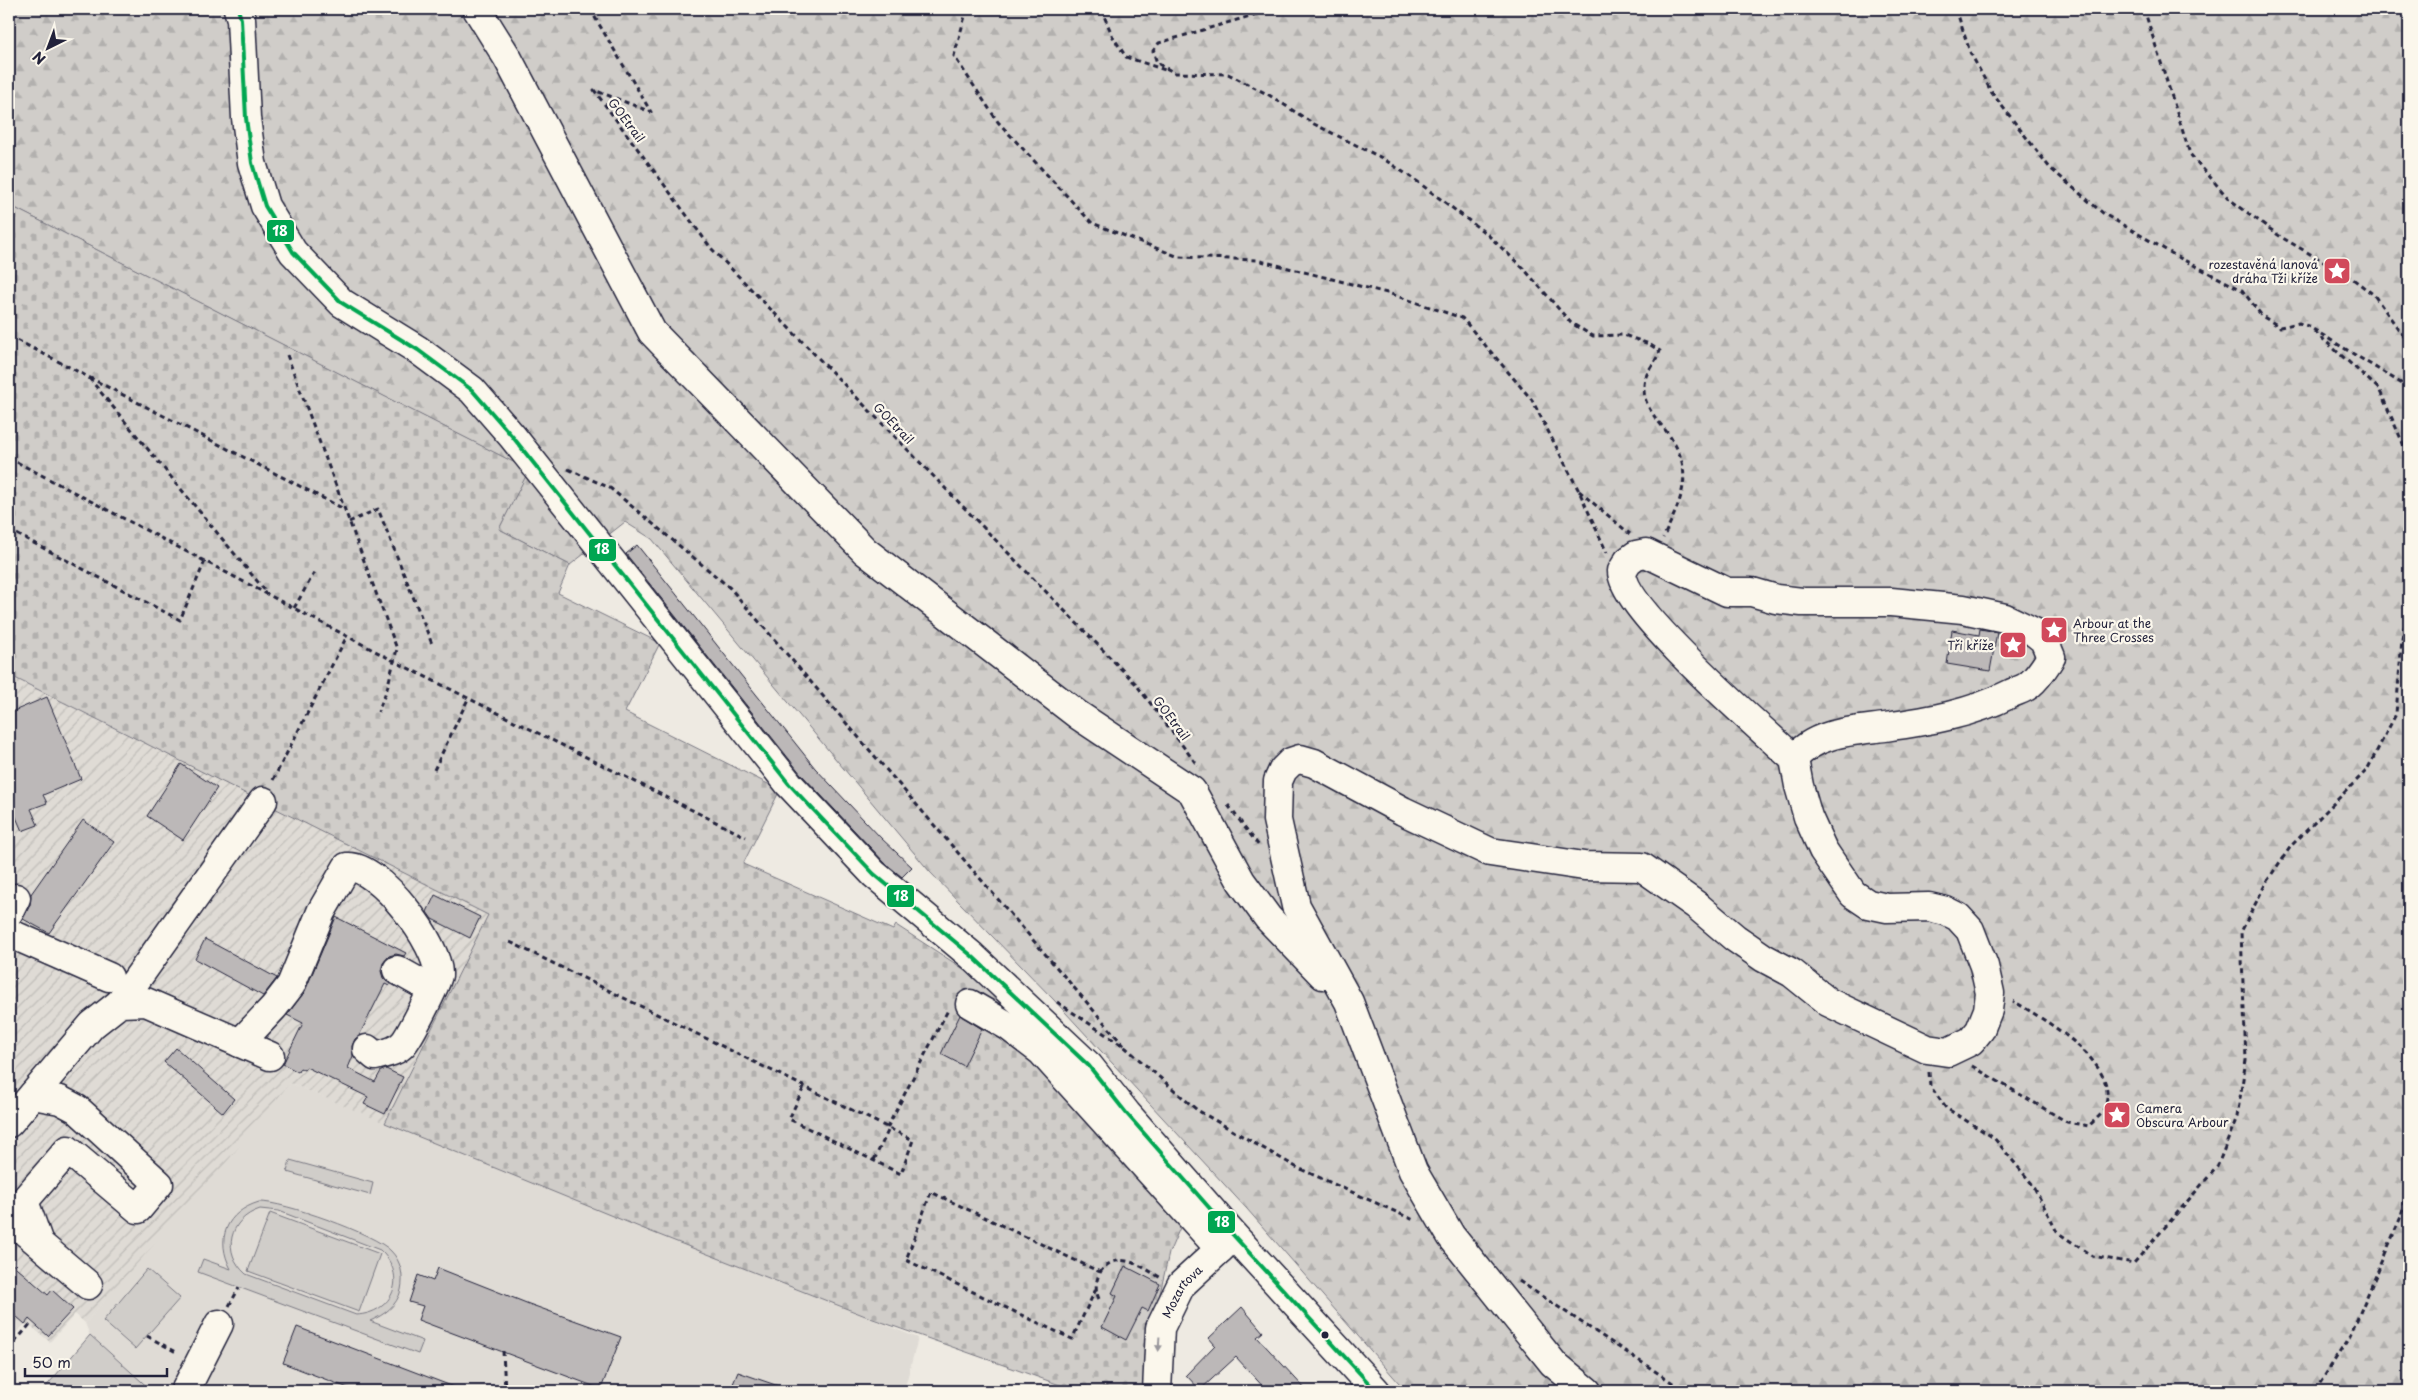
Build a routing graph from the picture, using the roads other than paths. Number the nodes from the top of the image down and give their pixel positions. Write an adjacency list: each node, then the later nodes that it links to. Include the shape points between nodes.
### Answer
1 (238, 9): 19 (street, via 242,19 246,118 252,163 265,206 293,252 342,303 418,350 472,390 789,784 874,874 972,956 1089,1066)
2 (476, 9): 9 (street, via 507,58 652,332 865,551 1078,716 1192,791 1241,881 1268,918)
3 (1794, 759): 3 (street, via 1653,624 1626,586 1622,571 1628,561 1640,553 1654,555 1727,592 1752,592 1802,602 1891,602 1963,609 2005,618 2034,632 2048,648 2051,657 2029,685 1977,709 1828,736 1802,749); 9 (street, via 1808,817 1823,850 1853,894 1868,904 1888,908 1930,907 1946,911 1958,917 1970,930 1990,993 1988,1010 1980,1030 1971,1041 1938,1051 1828,1002 1792,973 1749,948 1642,867 1584,866 1490,852 1403,811 1314,763 1300,759 1290,762 1278,781 1278,820 1283,852 1296,906)
4 (262, 801): 10 (street)
5 (9, 933): 7 (street)
6 (397, 970): 8 (street)
7 (109, 978)
8 (431, 989): 12 (street, via 438,976 432,951 415,924 391,890 356,866 347,867 321,912 292,984); 13 (street, via 403,1044 393,1052 375,1056)
9 (1349, 1002): 25 (street, via 1413,1171 1451,1236 1553,1363)
10 (120, 1003): 12 (street, via 146,1002); 15 (street, via 92,1024)
11 (961, 1004): 19 (street, via 1008,1026 1042,1052)
12 (240, 1044): 14 (street)
13 (367, 1049)
14 (270, 1056)
15 (32, 1095): 16 (street); 18 (street, via 60,1100 77,1109 159,1184 138,1209 68,1150 24,1200)
16 (9, 1123)
17 (9, 1218): 18 (street)
18 (39, 1243): 20 (street)
19 (1227, 1243): 23 (street, Mozartova, one-way to 23, via 1181,1285 1160,1328); 24 (street)
20 (88, 1285)
21 (219, 1324): 22 (street)
22 (185, 1391)
23 (1157, 1391)
24 (1376, 1391)
25 (1587, 1391)

